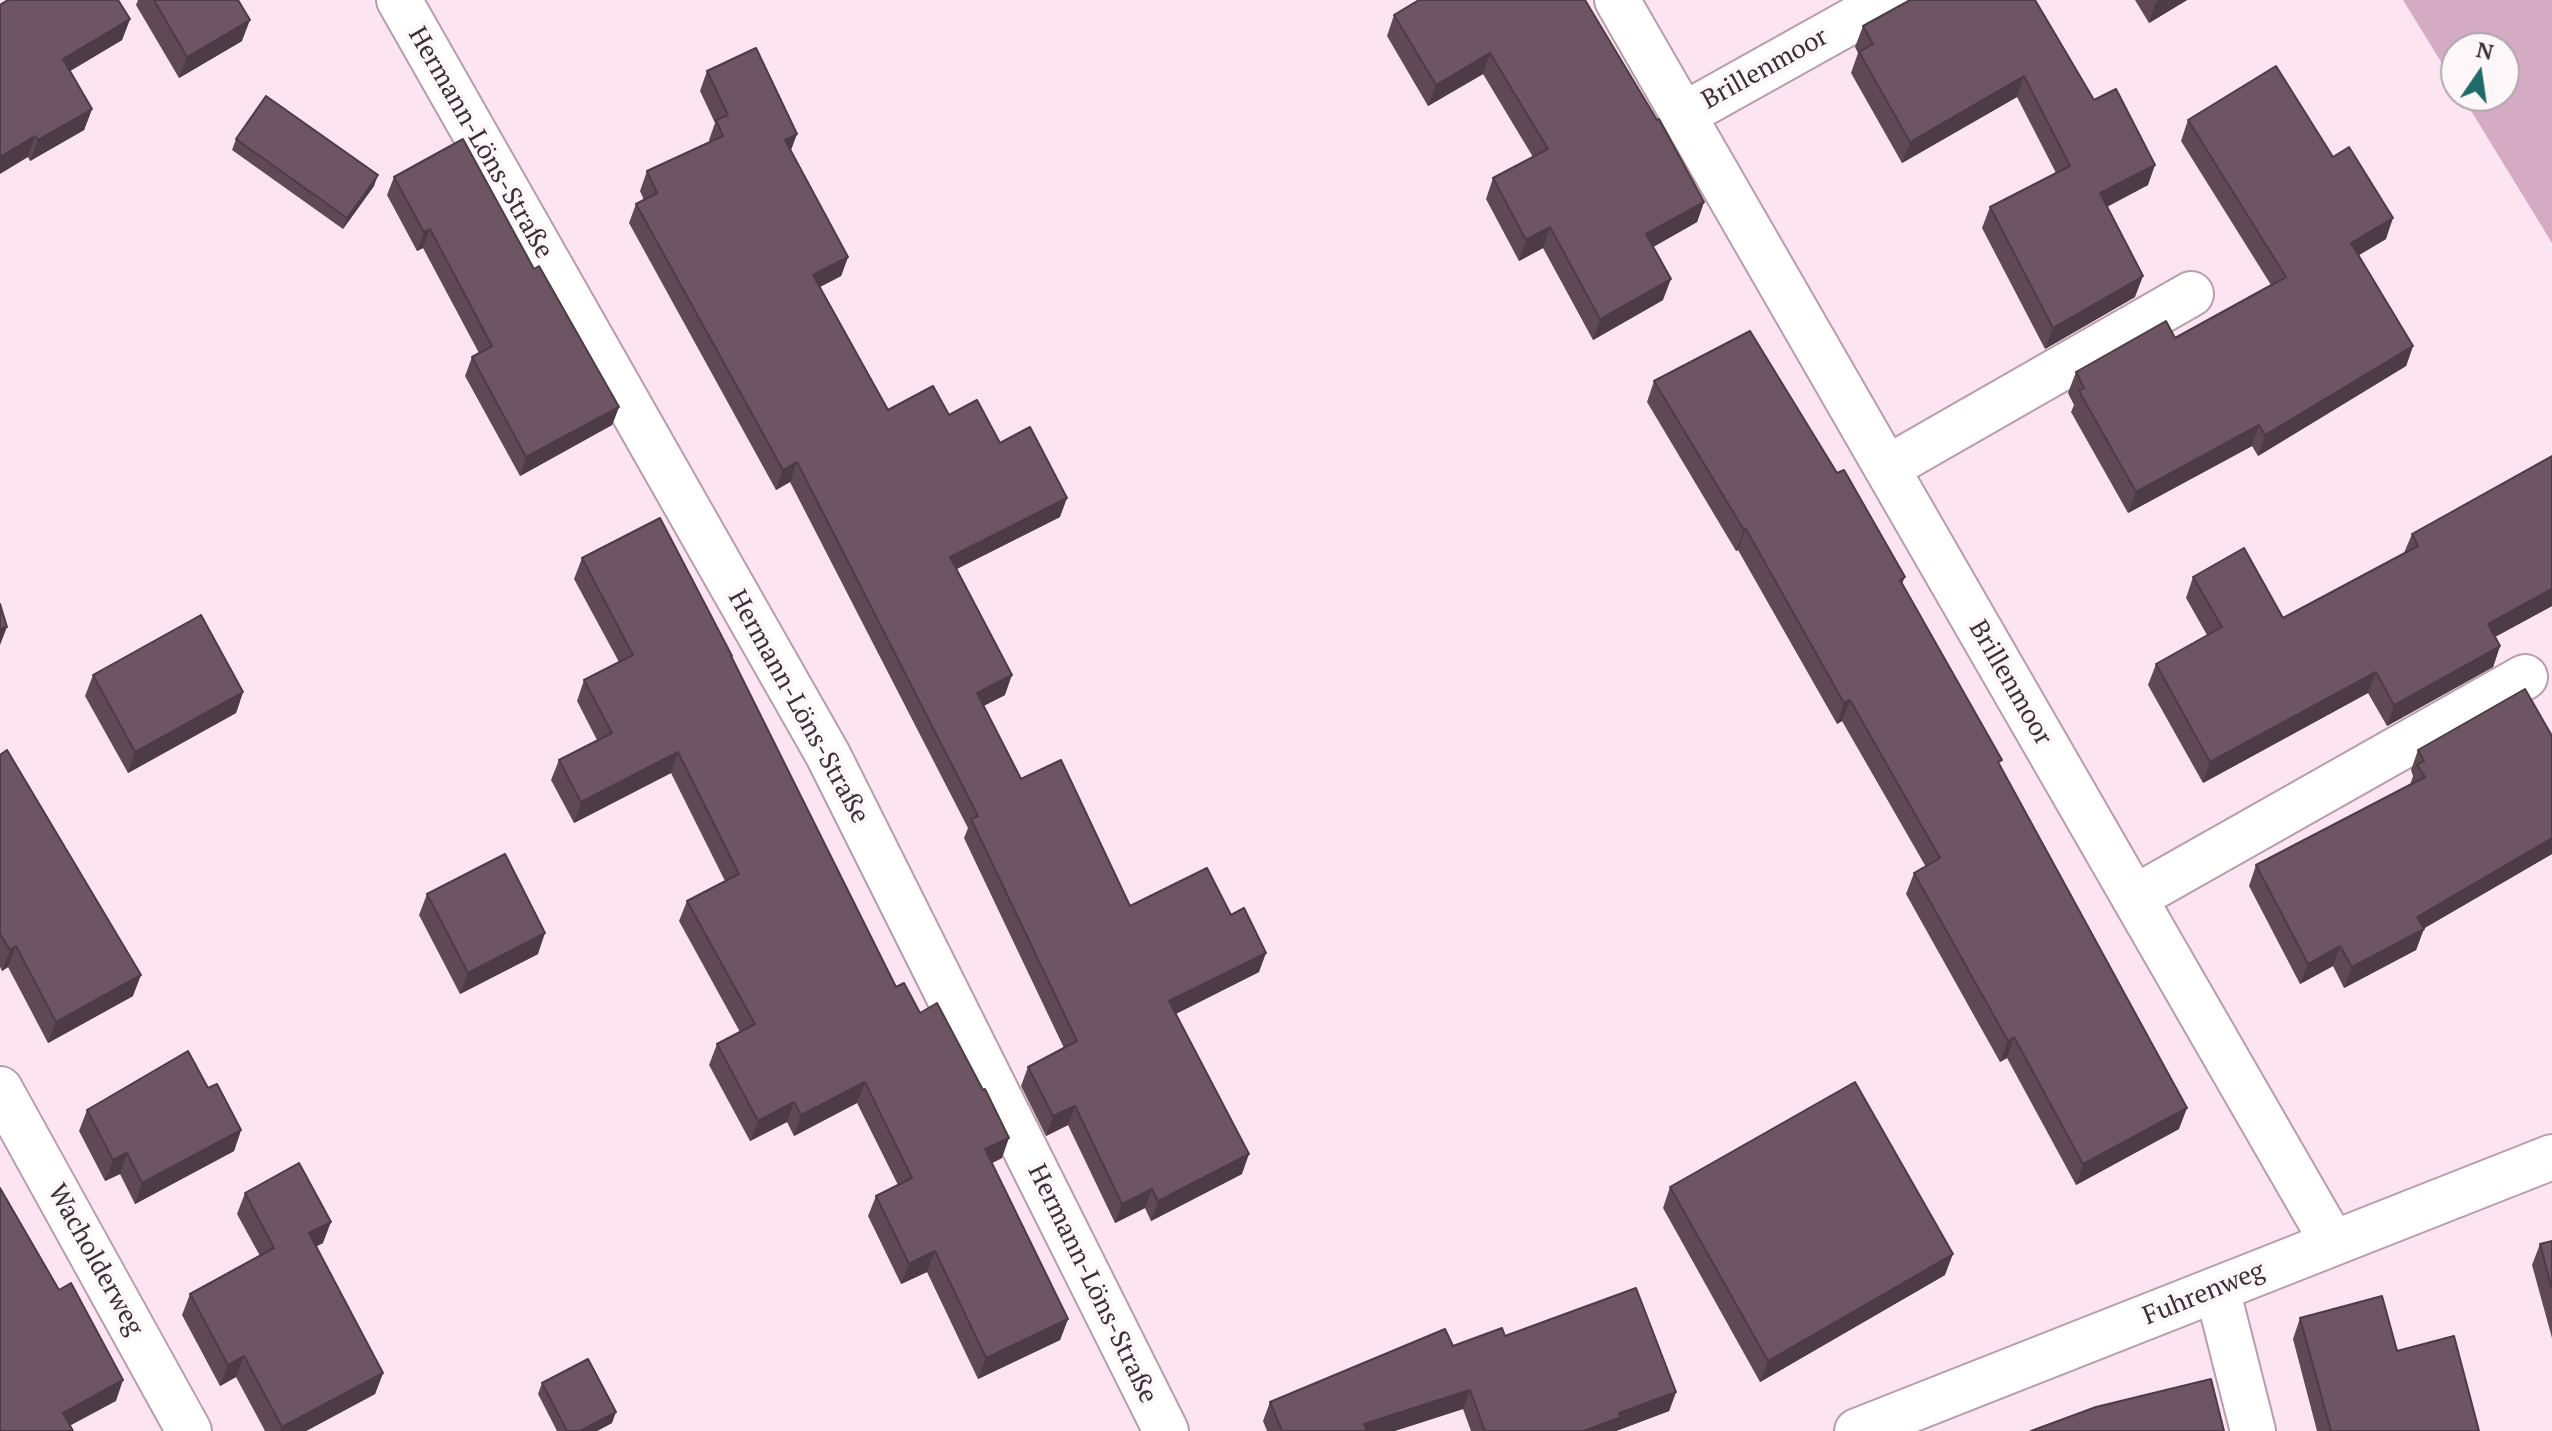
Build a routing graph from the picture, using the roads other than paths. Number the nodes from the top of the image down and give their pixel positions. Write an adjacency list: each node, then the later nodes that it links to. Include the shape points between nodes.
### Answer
1 (399, 0): 14 (street, Hermann-Löns-Straße, via 828,755)
2 (1617, 0): 4 (street, Brillenmoor)
3 (1889, 0): 4 (street, Brillenmoor)
4 (1683, 115): 6 (street, Brillenmoor)
5 (2191, 294): 6 (street)
6 (1887, 468): 8 (street, Brillenmoor)
7 (2525, 677): 8 (street)
8 (2134, 898): 11 (street, Brillenmoor)
9 (0, 1089): 13 (street, Wacholderweg)
10 (2552, 1157): 11 (street, Fuhrenweg)
11 (2333, 1243): 12 (street, Fuhrenweg)
12 (2217, 1289): 15 (street, Fuhrenweg); 16 (street)
13 (189, 1431)
14 (1166, 1431)
15 (1857, 1431)
16 (2253, 1431)

